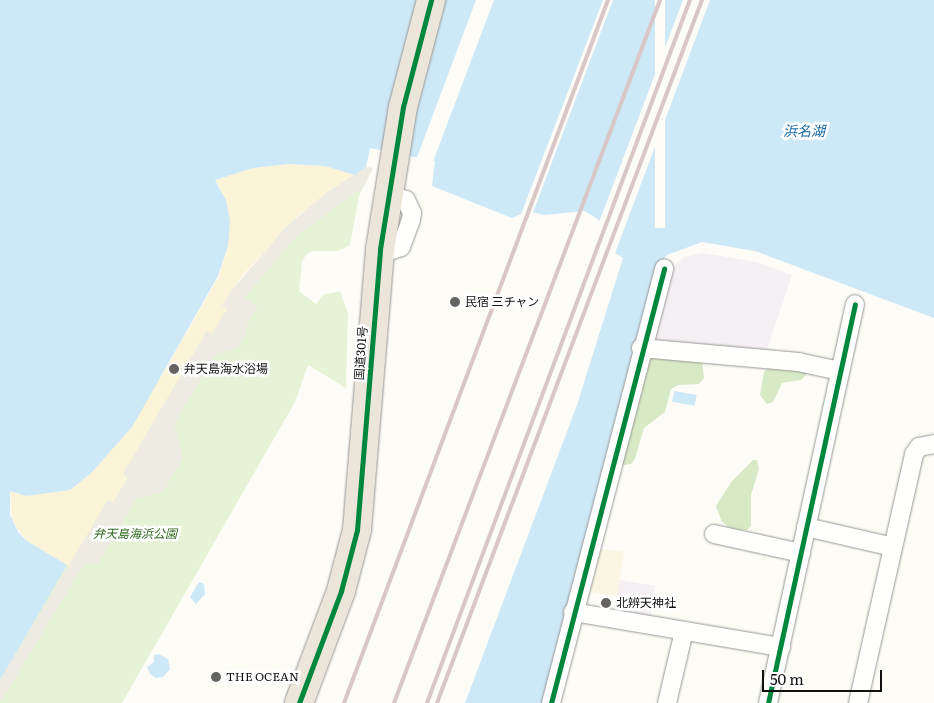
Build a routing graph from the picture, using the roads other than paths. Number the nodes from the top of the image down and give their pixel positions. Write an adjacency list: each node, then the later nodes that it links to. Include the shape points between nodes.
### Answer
1 (431, 0): 14 (highway, 国道301号, via 405,98 380,248 357,530 343,586)
2 (664, 268): 4 (street)
3 (855, 304): 5 (street)
4 (641, 348): 5 (street, via 798,362); 11 (street)
5 (840, 372): 7 (street)
6 (934, 444): 9 (street, via 919,447 914,454)
7 (806, 528): 9 (street); 10 (street)
8 (714, 534): 10 (street)
9 (893, 547): 18 (street)
10 (801, 553): 13 (street)
11 (573, 612): 12 (street); 15 (street)
12 (684, 630): 13 (street); 16 (street)
13 (781, 647): 17 (street)
14 (299, 703)
15 (551, 703)
16 (667, 703)
17 (768, 703)
18 (858, 703)

